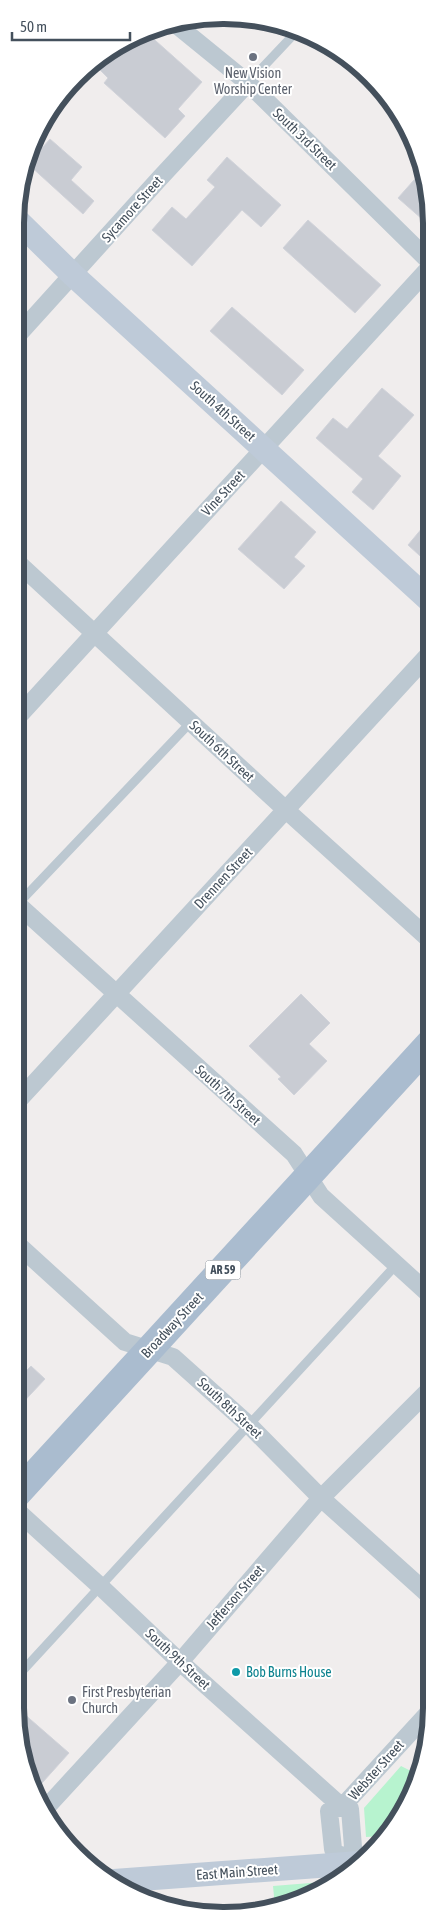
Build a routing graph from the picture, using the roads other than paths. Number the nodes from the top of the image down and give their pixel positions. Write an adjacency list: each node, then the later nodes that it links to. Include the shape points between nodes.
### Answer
1 (181, 29): 3 (street, South 3rd Street)
2 (292, 36): 3 (lane)
3 (248, 83): 5 (street, South 3rd Street); 6 (street, Sycamore Street)
4 (24, 227): 6 (main road, South 4th Street)
5 (423, 255)
6 (73, 275): 8 (street, Sycamore Street); 9 (main road, South 4th Street)
7 (423, 275): 9 (street, Vine Street)
8 (24, 328)
9 (264, 448): 11 (main road, South 4th Street); 12 (street, Vine Street)
10 (24, 567): 12 (street, South 6th Street)
11 (423, 595)
12 (95, 633): 14 (street, Vine Street); 15 (street, South 6th Street)
13 (423, 661): 16 (street, Drennen Street)
14 (24, 710)
15 (191, 722): 16 (street, South 6th Street); 17 (lane)
16 (286, 810): 19 (street, South 6th Street); 20 (street, Drennen Street)
17 (24, 896)
18 (24, 909): 20 (street, South 7th Street)
19 (423, 934)
20 (117, 994): 22 (street, Drennen Street); 23 (street, South 7th Street, via 294,1154)
21 (423, 1051): 23 (main road, Broadway Street / AR 59)
22 (24, 1094)
23 (308, 1176): 25 (street, South 7th Street, via 321,1196); 27 (main road, Broadway Street / AR 59)
24 (24, 1250): 27 (street, South 8th Street, via 125,1342)
25 (396, 1265): 26 (street, South 7th Street); 29 (lane)
26 (423, 1290)
27 (150, 1349): 29 (street, South 8th Street, via 173,1357); 30 (main road, Broadway Street / AR 59)
28 (423, 1396): 31 (street, Jefferson Street)
29 (250, 1426): 31 (street, South 8th Street); 33 (lane)
30 (24, 1486)
31 (321, 1498): 34 (street, South 8th Street); 35 (street, Jefferson Street)
32 (24, 1517): 33 (street, South 9th Street)
33 (101, 1587): 35 (street, South 9th Street); 36 (lane)
34 (423, 1590)
35 (180, 1662): 38 (street, Jefferson Street); 39 (street, South 9th Street)
36 (24, 1669)
37 (423, 1719): 39 (street, Webster Street)
38 (49, 1804)
39 (342, 1807): 40 (street, Webster Street, via 350,1809)
40 (352, 1860)
41 (347, 1864): 42 (main road, East Main Street)
42 (126, 1881)

